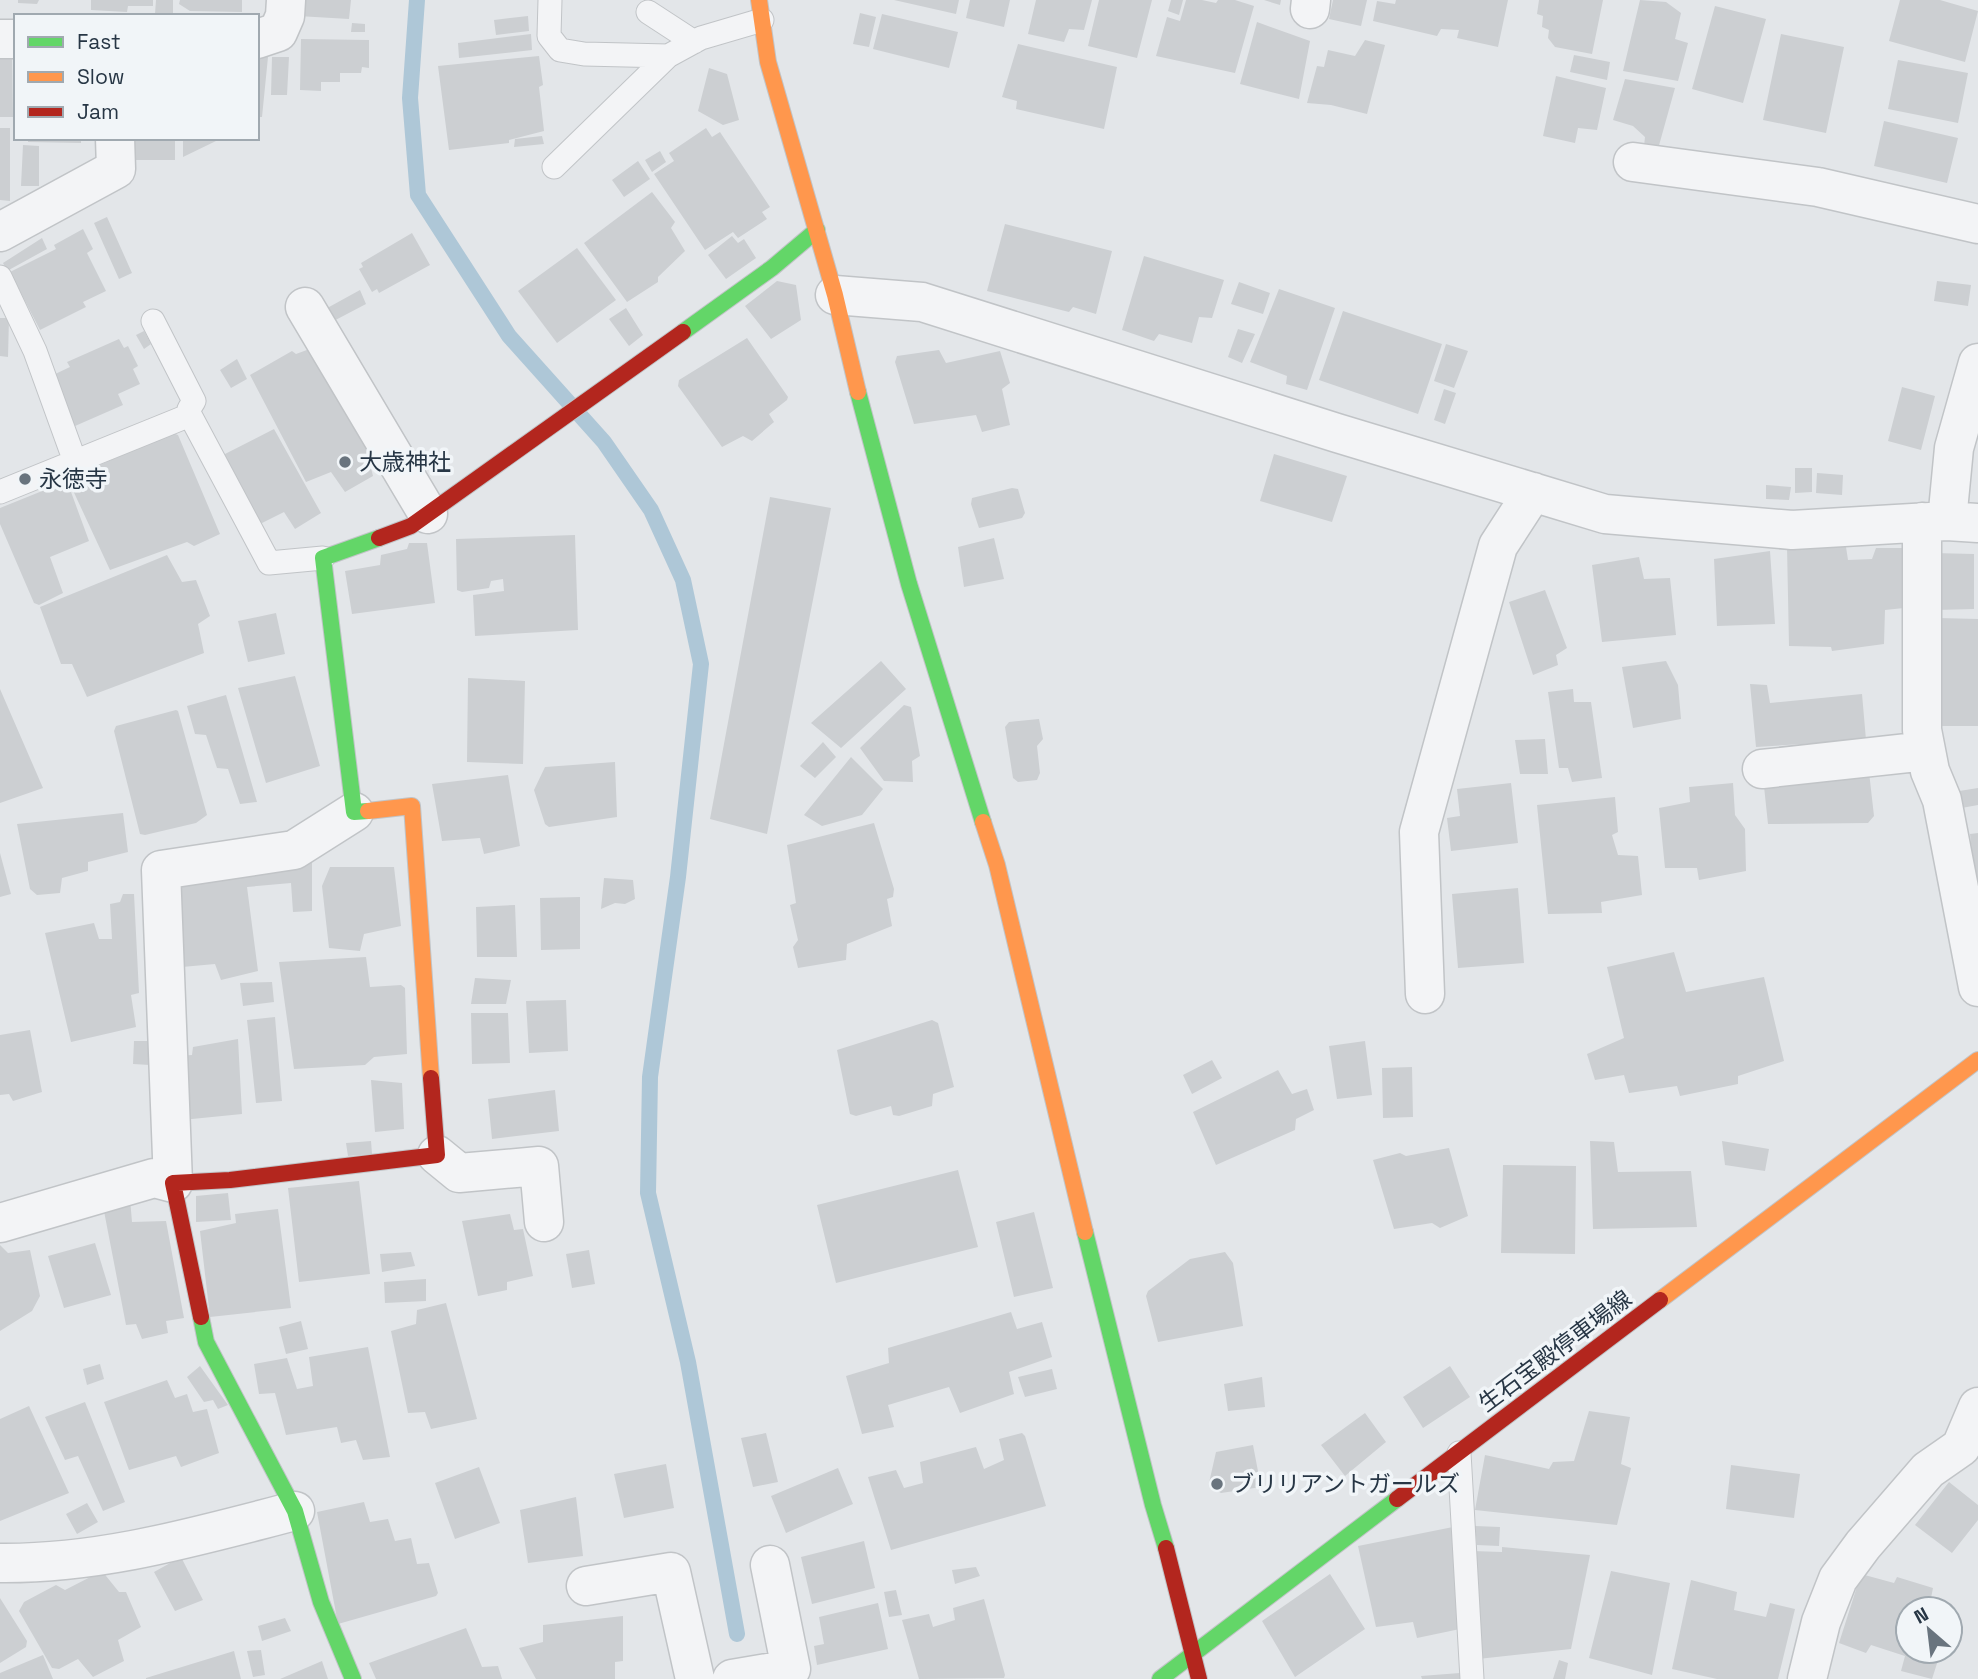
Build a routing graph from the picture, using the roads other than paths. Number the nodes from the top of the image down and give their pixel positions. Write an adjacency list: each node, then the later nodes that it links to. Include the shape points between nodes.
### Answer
1 (286, 0): 5 (street, via 278,32)
2 (550, 0): 7 (lane, via 549,37 559,50)
3 (760, 10): 6 (lane); 12 (street, via 768,62)
4 (648, 12): 6 (lane)
5 (259, 38)
6 (694, 42): 7 (lane)
7 (668, 56): 10 (lane)
8 (115, 140): 13 (street, via 116,169)
9 (1633, 162): 11 (street, via 1818,187)
10 (554, 167)
11 (1978, 224)
12 (817, 230): 15 (street); 23 (street, via 772,268)
13 (0, 232)
14 (0, 277): 20 (lane, via 35,351)
15 (835, 295): 22 (street, via 922,302); 43 (street, via 909,584 997,865)
16 (305, 307): 23 (street)
17 (153, 321): 19 (lane, via 194,401)
18 (1978, 363): 24 (street, via 1954,448)
19 (190, 415): 20 (lane); 25 (lane, via 269,563)
20 (73, 463): 21 (lane)
21 (0, 492)
22 (1533, 492): 24 (street, via 1605,514 1792,530); 30 (street, via 1498,546 1419,832)
23 (428, 513): 25 (street, via 411,526)
24 (1949, 522): 26 (street, via 1922,730)
25 (323, 558): 28 (street)
26 (1926, 751): 27 (street); 29 (street, via 1942,800)
27 (1762, 769)
28 (355, 812): 32 (street, via 412,806); 33 (street, via 294,850 161,870)
29 (1978, 987)
30 (1425, 994)
31 (1978, 1060): 38 (street, 生石宝殿停車場線)
32 (437, 1155): 33 (street); 34 (street, via 459,1173 539,1166)
33 (173, 1183): 35 (street, via 154,1178); 39 (street, via 206,1342)
34 (544, 1222)
35 (0, 1223)
36 (1978, 1407): 37 (street)
37 (1970, 1450): 50 (street, via 1928,1470 1838,1579 1821,1622)
38 (1459, 1452): 43 (street, 生石宝殿停車場線); 49 (lane)
39 (295, 1511): 40 (street, via 148,1549 44,1563); 44 (street, via 321,1602)
40 (0, 1563)
41 (770, 1565): 46 (street, via 791,1669)
42 (586, 1586): 45 (street, via 671,1572)
43 (1191, 1655): 47 (street, 生石宝殿停車場線); 48 (street)
44 (353, 1679)
45 (695, 1679)
46 (732, 1679)
47 (1160, 1679)
48 (1199, 1679)
49 (1472, 1679)
50 (1807, 1679)

